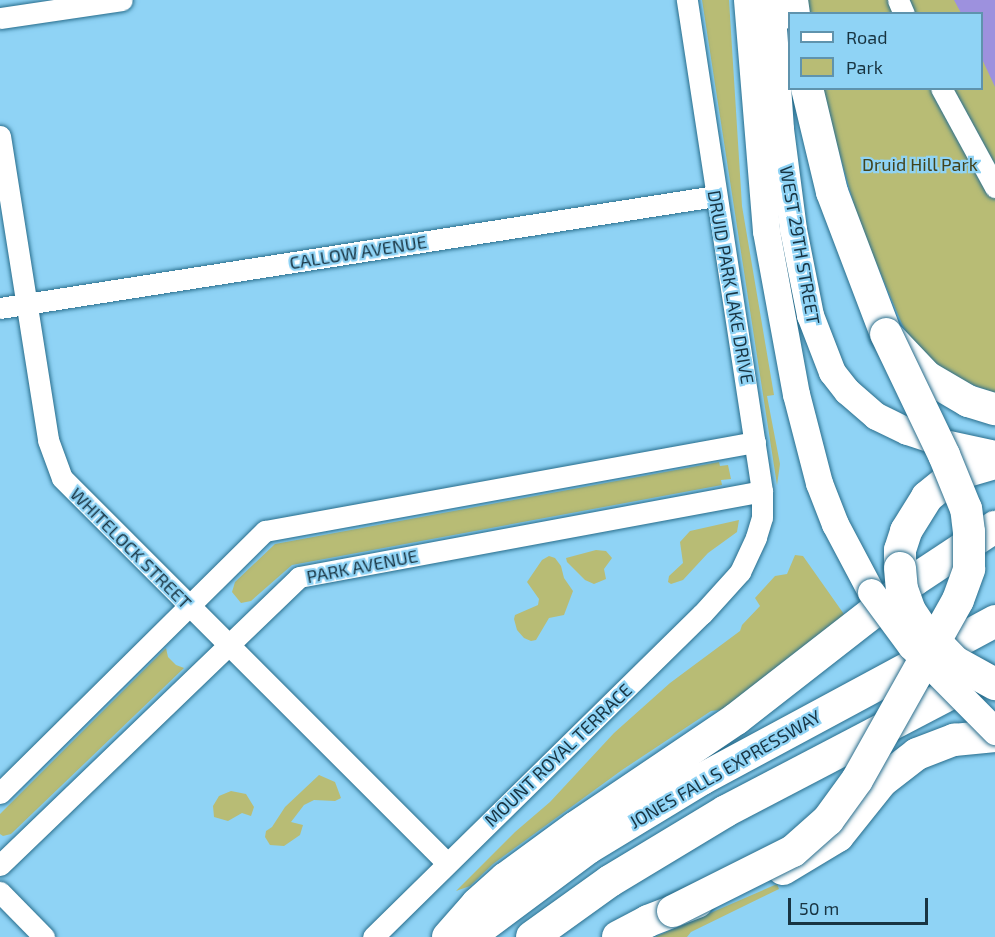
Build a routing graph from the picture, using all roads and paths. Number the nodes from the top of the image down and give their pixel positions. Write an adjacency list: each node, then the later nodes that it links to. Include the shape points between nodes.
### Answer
1 (122, 0): 5 (street)
2 (687, 0): 10 (street, DRUID PARK LAKE DRIVE)
3 (747, 0): 25 (main road, bridge, via 766,231 777,303 819,483 835,524 871,592)
4 (771, 0): 16 (main road, WEST 29TH STREET, via 780,129 794,229 810,315 832,372 876,416 907,432)
5 (0, 18)
6 (807, 90): 13 (highway, via 832,192)
7 (942, 90): 9 (street)
8 (0, 136): 11 (street, WHITELOCK STREET)
9 (995, 188)
10 (715, 196): 11 (street, CALLOW AVENUE); 15 (street, DRUID PARK LAKE DRIVE)
11 (26, 304): 12 (street, CALLOW AVENUE); 21 (street, WHITELOCK STREET, via 48,440 62,478)
12 (0, 308)
13 (883, 327): 14 (highway, bridge, via 907,359 934,382 968,401); 34 (highway, bridge, via 966,510 969,569 958,600 857,780 828,820 793,851)
14 (995, 409)
15 (755, 442): 18 (street, DRUID PARK LAKE DRIVE); 21 (street, via 265,531)
16 (995, 454)
17 (995, 463): 26 (highway, bridge, via 954,475 927,497 906,531 900,550 903,589 920,626 955,662)
18 (762, 490): 20 (street, DRUID PARK LAKE DRIVE, via 762,517); 23 (street, PARK AVENUE, via 299,577)
19 (995, 527): 37 (highway, via 924,573 736,719 505,879)
20 (740, 572): 31 (street, MOUNT ROYAL TERRACE, via 694,622)
21 (188, 605): 23 (street, WHITELOCK STREET); 30 (street)
22 (995, 621): 38 (highway, JONES FALLS EXPRESSWAY, via 693,785 588,848)
23 (227, 644): 31 (street, WHITELOCK STREET); 32 (street, PARK AVENUE)
24 (995, 670): 39 (highway, JONES FALLS EXPRESSWAY, via 726,811 610,881)
25 (944, 682): 27 (highway, bridge); 28 (main road, bridge)
26 (995, 684)
27 (995, 702)
28 (995, 731)
29 (995, 736): 34 (highway, bridge, via 954,740 917,754 882,781 838,836 812,854)
30 (0, 793)
31 (447, 863): 36 (street, MOUNT ROYAL TERRACE)
32 (0, 864)
33 (0, 892): 35 (street)
34 (673, 911): 40 (highway)
35 (44, 937)
36 (373, 937)
37 (448, 937)
38 (468, 937)
39 (532, 937)
40 (618, 937)

